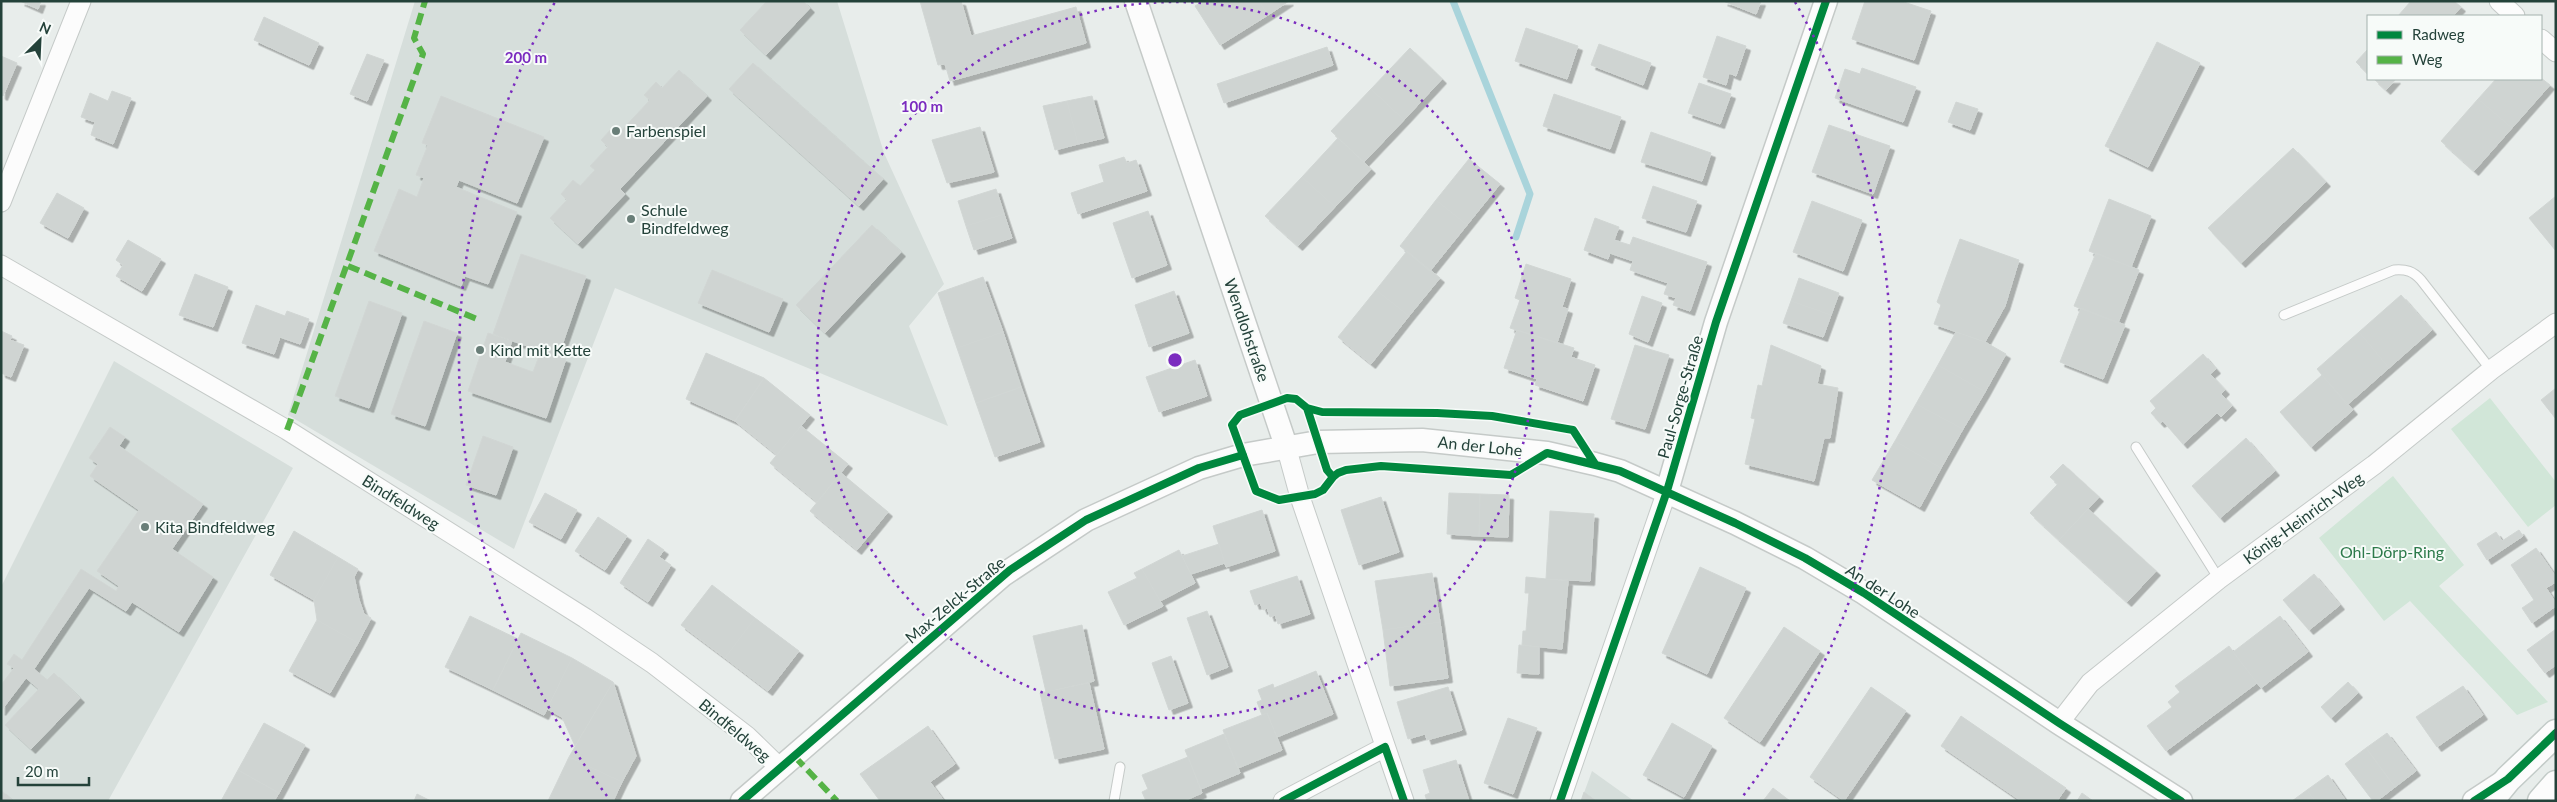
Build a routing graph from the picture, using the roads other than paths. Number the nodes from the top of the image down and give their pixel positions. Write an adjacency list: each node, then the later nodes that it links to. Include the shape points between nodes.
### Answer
1 (81, 1): 8 (street)
2 (1136, 1): 13 (street, Wendlohstraße)
3 (1826, 1): 15 (street, Paul-Sorge-Straße, via 1716,322)
4 (2499, 1): 5 (street)
5 (2514, 15)
6 (2542, 40): 7 (street)
7 (2556, 52)
8 (1, 202)
9 (1, 265): 21 (street, Bindfeldweg, via 287,430 584,618 659,668 747,736)
10 (2284, 315): 12 (lane, via 2394,270 2404,269 2421,280)
11 (2556, 322): 12 (street, König-Heinrich-Weg)
12 (2491, 370): 16 (street, König-Heinrich-Weg, via 2374,465)
13 (1286, 446): 15 (street, An der Lohe, via 1318,442 1422,440 1502,447 1595,464); 19 (street, Wendlohstraße); 21 (street, Max-Zelck-Straße, via 1199,468 1086,520 1003,575)
14 (2136, 447): 16 (lane)
15 (1666, 491): 17 (street, An der Lohe, via 1804,558); 28 (street, Paul-Sorge-Straße)
16 (2219, 580): 17 (street, König-Heinrich-Weg, via 2090,683)
17 (2059, 723): 29 (street, An der Lohe)
18 (2556, 734): 22 (main road)
19 (1384, 747): 26 (street); 27 (street, Wendlohstraße)
20 (1120, 767): 25 (lane)
21 (781, 769): 24 (street, Max-Zelck-Straße)
22 (2508, 779): 30 (street); 31 (main road)
23 (2556, 784): 32 (main road)
24 (742, 801)
25 (1114, 801)
26 (1283, 801)
27 (1404, 801)
28 (1560, 801)
29 (2181, 801)
30 (2474, 801)
31 (2490, 801)
32 (2541, 801)

